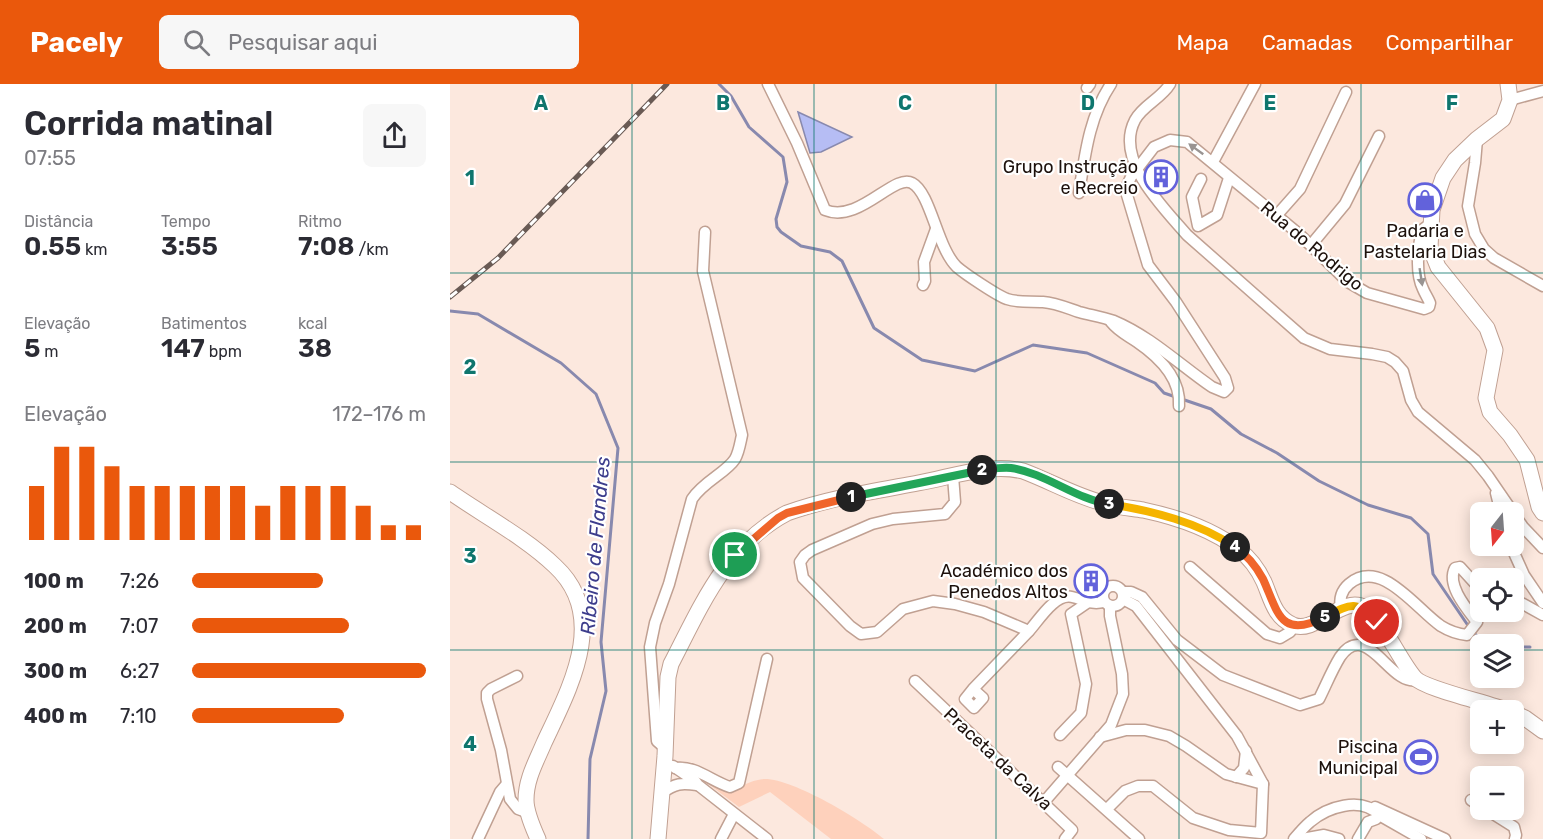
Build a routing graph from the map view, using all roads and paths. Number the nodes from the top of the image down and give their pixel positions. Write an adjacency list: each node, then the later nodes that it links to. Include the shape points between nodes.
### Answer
1 (768, 84): 18 (street, via 825,210 839,214 859,209 897,184 909,182 924,196)
2 (1111, 84): 15 (street, via 1102,97 1087,139)
3 (1170, 84): 12 (street, via 1134,121 1130,150)
4 (1256, 84): 11 (street)
5 (1508, 84): 8 (main road)
6 (1543, 91): 8 (street)
7 (1346, 92): 16 (street, via 1300,189)
8 (1510, 100): 10 (main road, via 1503,119)
9 (1379, 136): 20 (street, via 1345,204)
10 (1477, 139): 17 (main road, via 1443,178); 22 (street, via 1467,206 1474,234 1494,258)
11 (1213, 162): 12 (street, Rua do Rodrigo, one-way to 12, via 1187,142 1170,140 1154,147); 13 (street, Rua do Rodrigo)
12 (1136, 171): 23 (street, via 1126,188 1148,265 1176,302 1228,388 1224,392 1212,387 1136,331); 27 (street, via 1187,235 1304,338 1330,349 1387,357 1395,362 1403,371 1418,412 1475,460)
13 (1230, 178): 14 (street, via 1217,215 1198,226 1192,196); 16 (street, Rua do Rodrigo)
14 (1201, 179)
15 (1079, 193)
16 (1277, 215): 20 (street, Rua do Rodrigo)
17 (1430, 224): 20 (street, Rua do Rodrigo, one-way to 20, via 1422,230 1420,244 1420,278 1431,303 1424,309 1367,293 1348,282); 25 (main road, via 1430,248 1438,267 1487,328 1495,350 1485,398 1490,412)
18 (936, 229): 21 (street, via 924,262); 23 (street, via 957,266 1007,299 1046,302)
19 (705, 232): 57 (street, via 703,271 742,435 734,461 692,499 655,623 650,647 655,726 657,741)
20 (1311, 245)
21 (923, 285)
22 (1543, 286)
23 (1109, 319): 24 (street, via 1119,332 1165,366 1180,394)
24 (1179, 406)
25 (1537, 474): 30 (main road, via 1539,507)
26 (953, 476): 44 (main road, via 1010,468 1103,503 1186,522 1241,551 1254,564 1278,614); 45 (street, via 955,502 945,514 872,524 812,550 800,562 803,578 861,634 877,632 903,609 933,601 984,612); 57 (main road, via 794,510 778,518 735,555 716,579 671,664 666,693)
27 (1494, 484): 29 (street); 31 (street, via 1523,527)
28 (450, 492): 68 (main road, via 556,566 575,592 583,617 572,682 529,776)
29 (1498, 502)
30 (1543, 513)
31 (1543, 548)
32 (1515, 556): 37 (street)
33 (1190, 567): 44 (street, via 1267,634 1280,638)
34 (1470, 577): 41 (street, via 1460,567 1452,574 1454,586)
35 (1123, 595): 38 (street, via 1117,606); 38 (street, via 1115,586 1109,587 1104,592); 48 (street, via 1131,592 1142,597 1177,640 1223,675 1300,705 1319,699 1341,656 1359,645 1369,648 1402,677); 56 (street, via 1136,606 1238,736)
36 (1087, 603): 38 (street); 45 (street, via 1071,596 1056,600); 54 (street, via 1071,614 1086,684 1081,713)
37 (1543, 603)
38 (1107, 604): 55 (street, via 1123,694 1111,725)
39 (1524, 605): 42 (street)
40 (1341, 609): 43 (street, via 1343,591 1365,575 1387,581 1442,627 1458,634 1471,631); 44 (main road, via 1310,625); 48 (main road, via 1357,605 1365,608)
41 (1470, 611)
42 (1543, 615)
43 (1477, 622)
44 (1294, 626)
45 (1029, 631): 50 (street)
46 (767, 659): 57 (street, via 739,783 730,787 717,783)
47 (517, 676): 62 (street, via 487,693)
48 (1417, 680): 51 (main road)
49 (915, 681): 65 (street, Praceta da Calva)
50 (974, 689)
51 (1476, 700)
52 (1524, 718): 53 (main road)
53 (1543, 731)
54 (1060, 735)
55 (1100, 737): 59 (street); 60 (street, via 1126,730 1169,736)
56 (1246, 752): 60 (street, via 1244,768); 61 (street)
57 (668, 757): 63 (street); 64 (main road)
58 (1058, 767): 59 (street)
59 (1068, 776): 65 (street); 67 (street)
60 (1236, 777): 61 (street)
61 (1263, 784): 67 (street, via 1262,833 1229,830 1194,818 1153,786 1125,791)
62 (506, 785): 68 (street, via 518,809); 72 (street)
63 (698, 785): 64 (street, via 673,784); 69 (street)
64 (663, 793): 74 (main road)
65 (1044, 802): 77 (street, Praceta da Calva, via 1072,830)
66 (1366, 807): 70 (street); 79 (street, via 1349,804 1330,811 1311,820); 84 (street, via 1385,810)
67 (1107, 809): 78 (street)
68 (529, 813): 73 (main road)
69 (734, 814): 75 (street); 76 (street)
70 (1379, 815): 82 (street, via 1368,822); 83 (street)
71 (1503, 820): 85 (street, via 1514,827)
72 (478, 839)
73 (538, 839)
74 (658, 839)
75 (721, 839)
76 (767, 839)
77 (1065, 839)
78 (1139, 839)
79 (1294, 839)
80 (1302, 839): 81 (street, via 1324,835)
81 (1339, 839)
82 (1358, 839)
83 (1421, 839)
84 (1445, 839)
85 (1515, 839)

